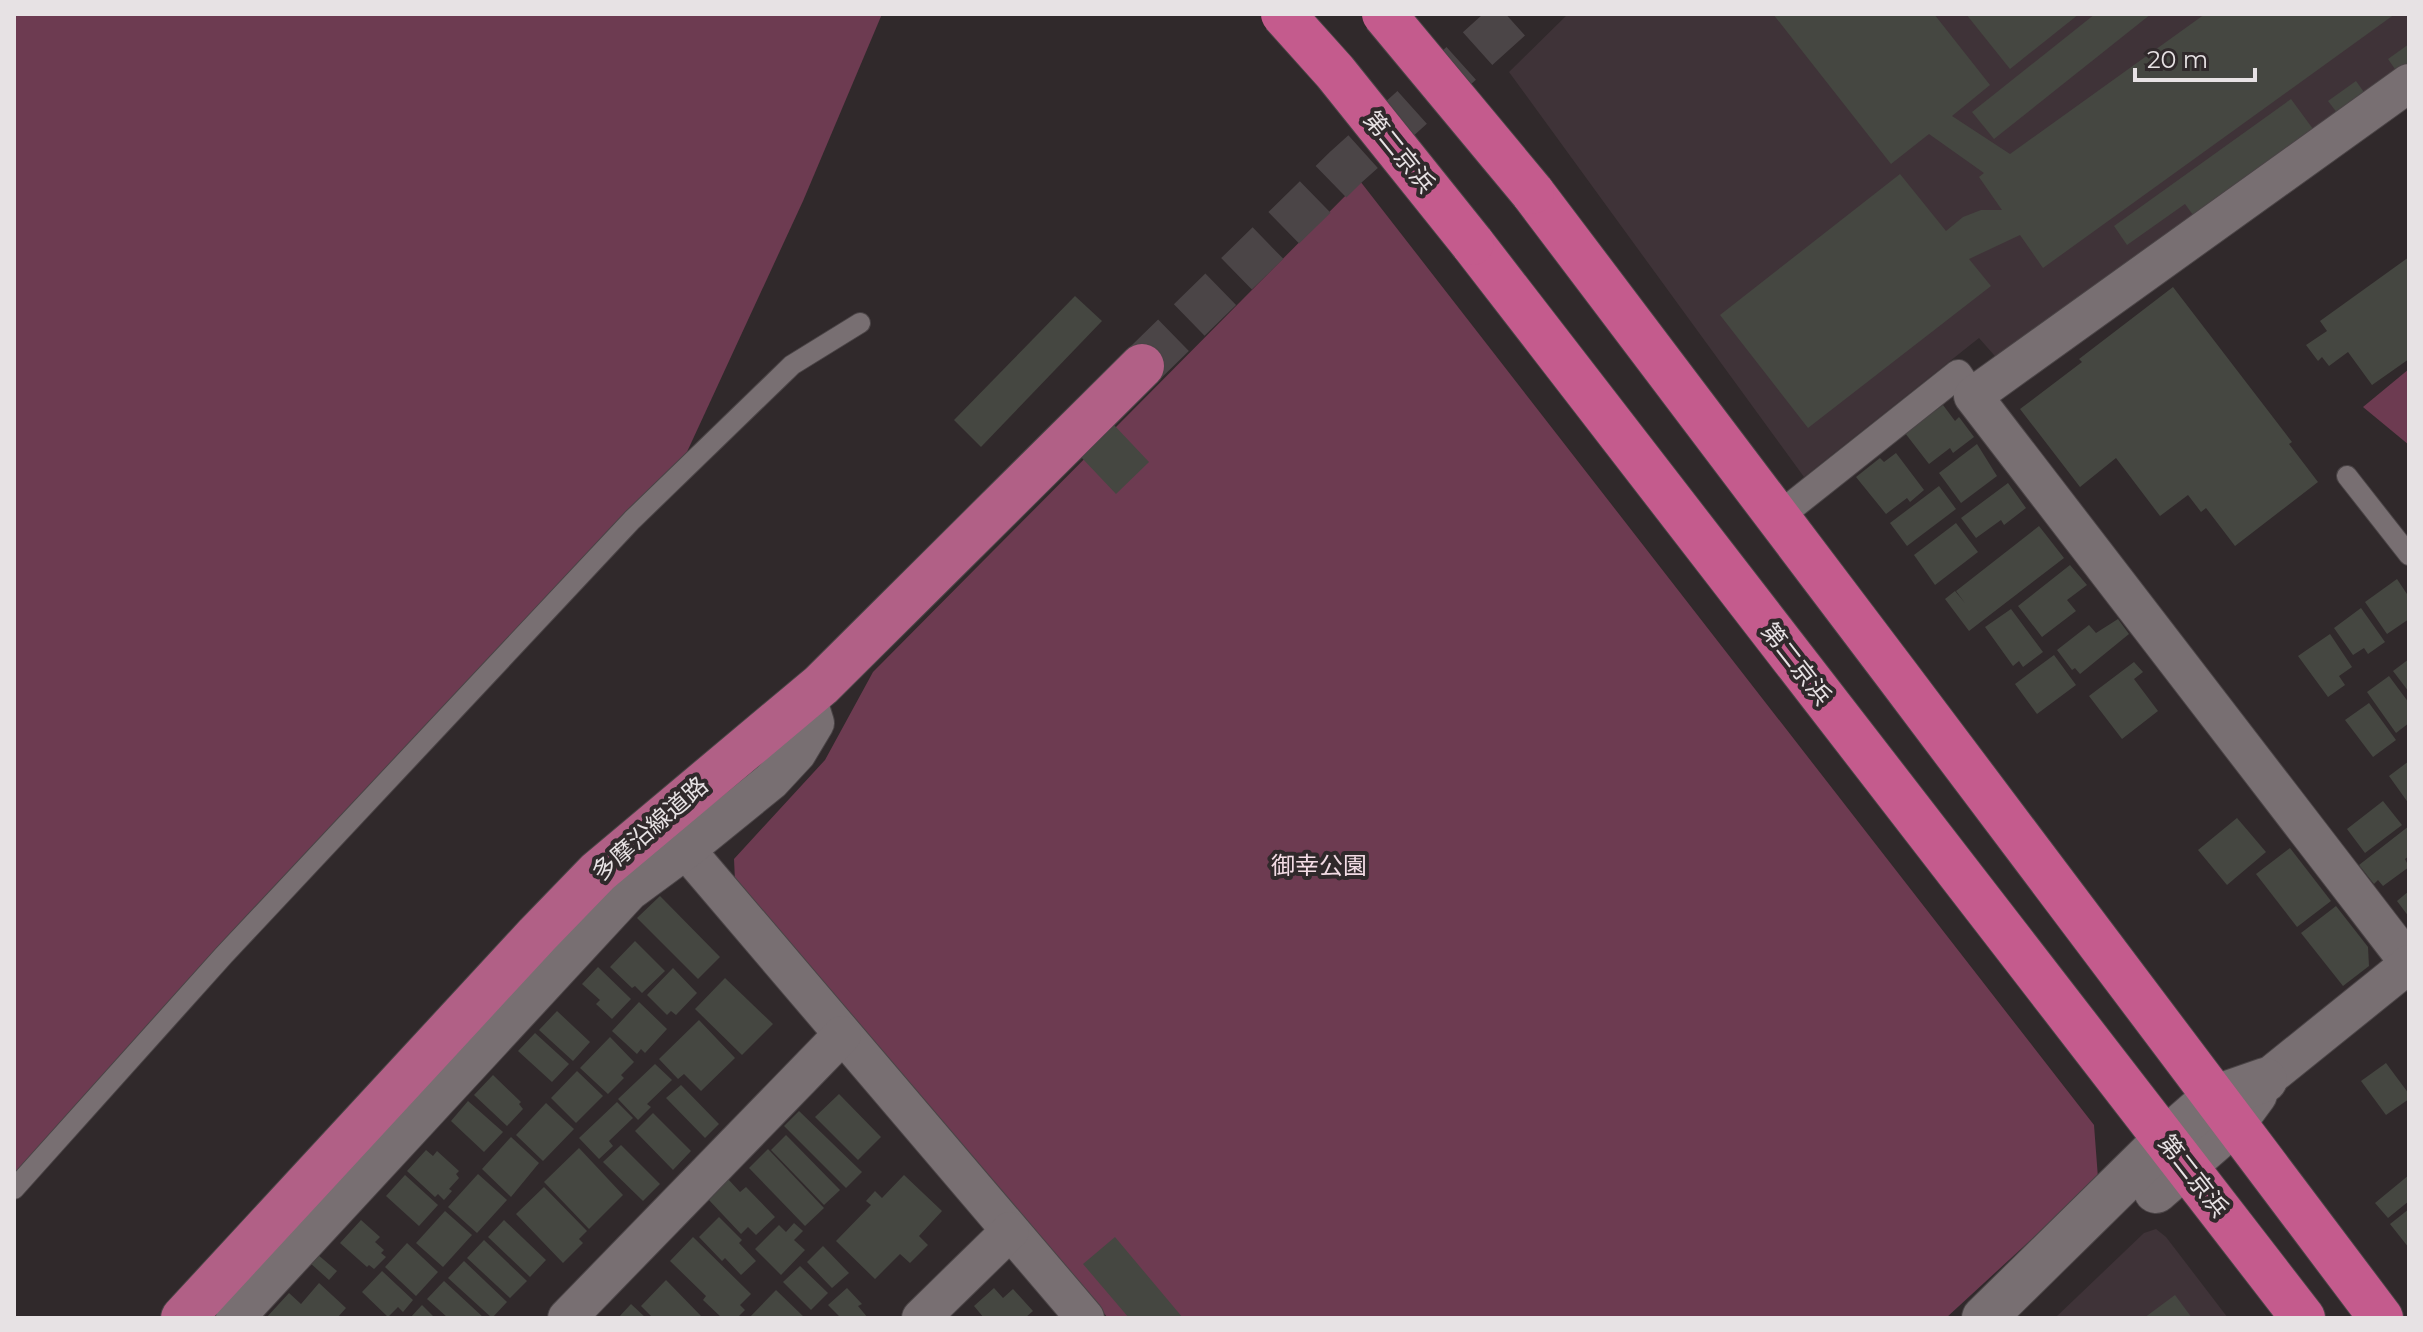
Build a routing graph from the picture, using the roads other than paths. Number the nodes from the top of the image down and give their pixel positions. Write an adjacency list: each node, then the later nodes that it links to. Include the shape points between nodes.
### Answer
1 (1283, 14): 16 (highway, 第二京浜, bridge, via 1472,243)
2 (1384, 14): 8 (highway, bridge, via 1532,192)
3 (2409, 83): 6 (street)
4 (860, 323): 17 (lane, via 792,365 632,520 224,955)
5 (1142, 366): 10 (main road, 多摩沿線道路)
6 (1973, 396): 8 (street, via 1958,374); 12 (street)
7 (2347, 476): 9 (lane)
8 (1779, 516): 15 (highway)
9 (2409, 555)
10 (807, 697): 11 (street, via 815,723 797,753); 19 (main road, 多摩沿線道路, via 598,872)
11 (686, 850): 13 (street); 20 (street, via 629,892)
12 (2409, 963): 14 (street)
13 (842, 1035): 18 (street); 21 (street)
14 (2265, 1080): 15 (street)
15 (2223, 1111): 16 (street); 27 (highway)
16 (2175, 1153): 24 (street); 25 (street, via 2144,1203); 26 (highway, 第二京浜)
17 (14, 1189)
18 (1010, 1231): 22 (street); 23 (street)
19 (183, 1318)
20 (235, 1318)
21 (567, 1318)
22 (921, 1318)
23 (1085, 1318)
24 (1984, 1318)
25 (2025, 1318)
26 (2303, 1318)
27 (2381, 1318)

